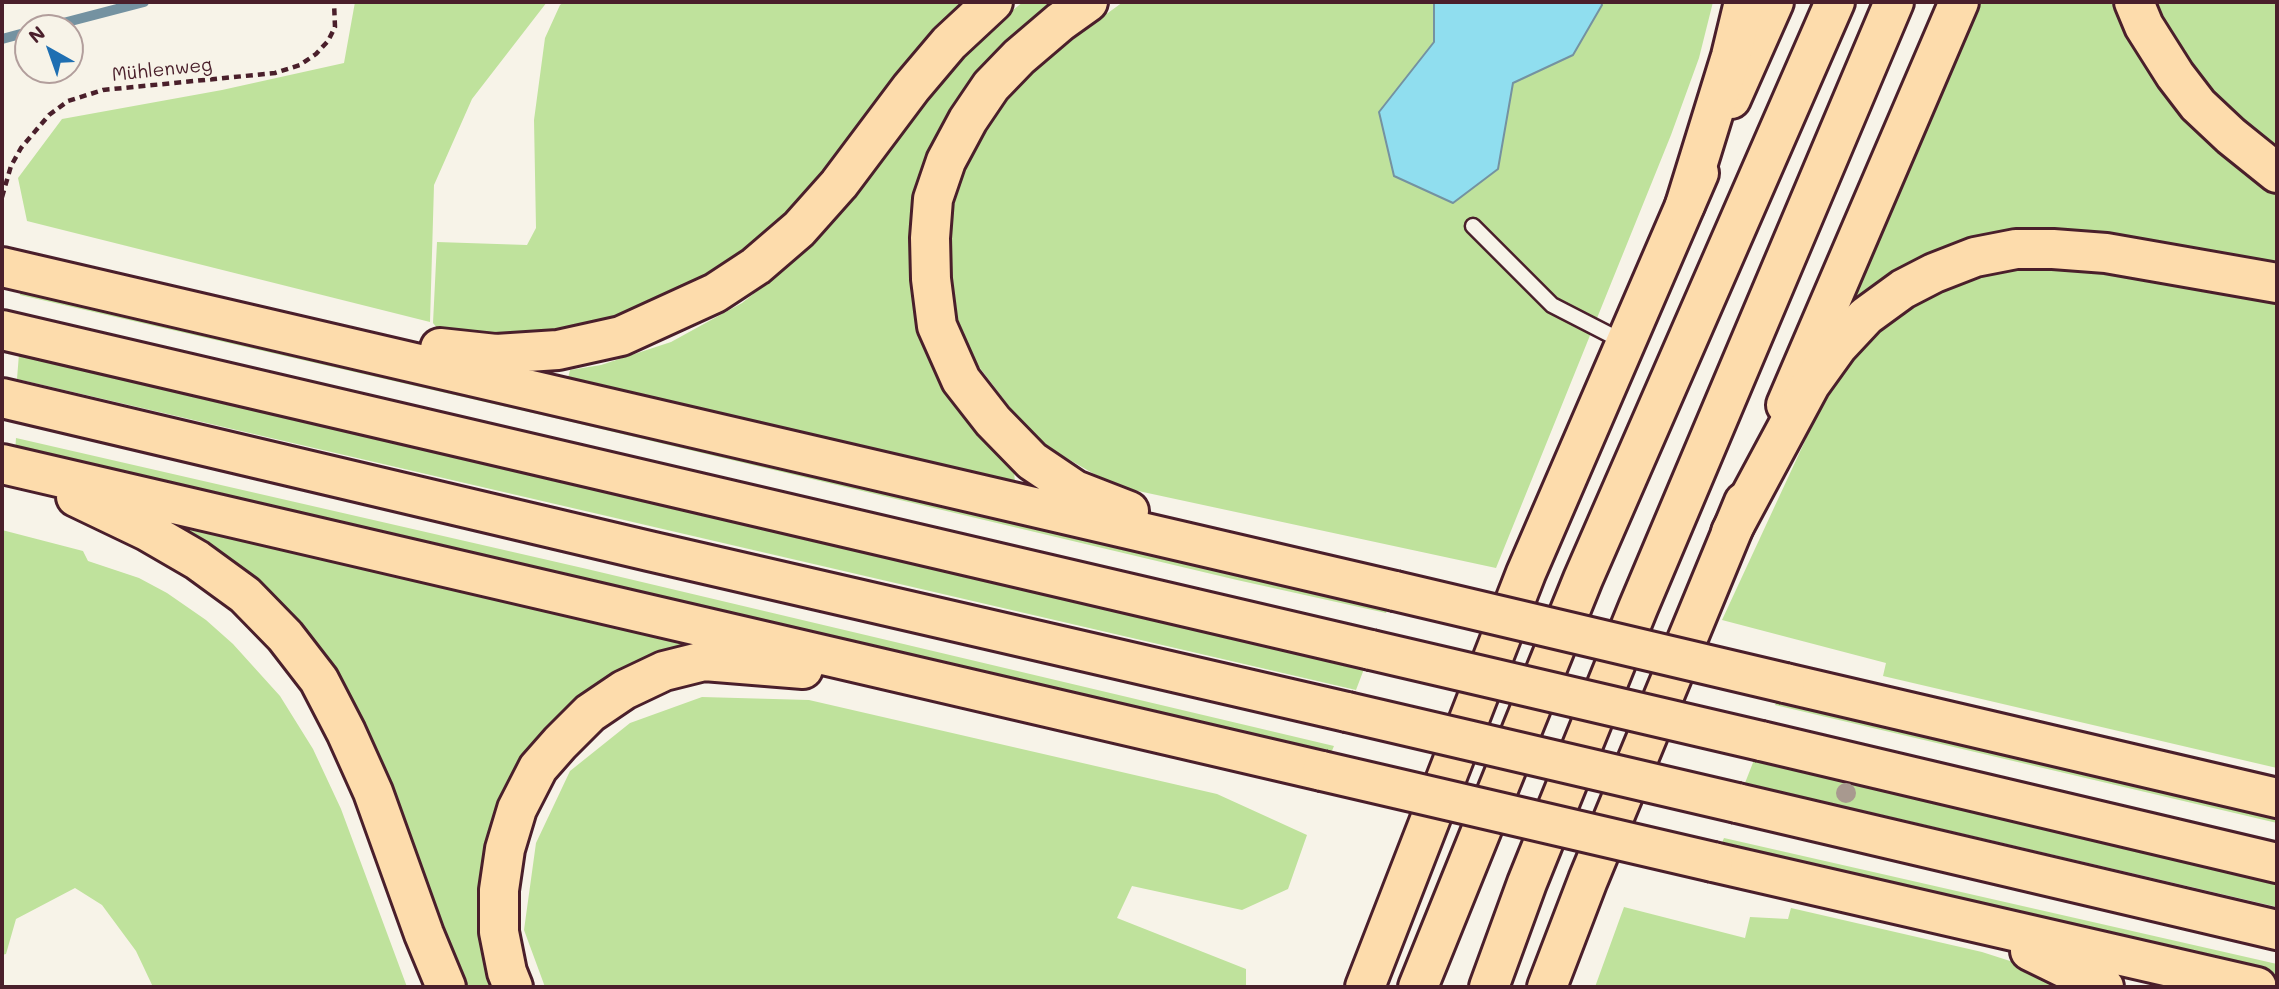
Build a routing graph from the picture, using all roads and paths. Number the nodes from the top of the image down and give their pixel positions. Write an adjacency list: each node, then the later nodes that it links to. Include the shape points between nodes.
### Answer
1 (334, 2): 11 (path, Mühlenweg, via 335,27 328,41 300,65 275,73 103,90 68,101 49,114 21,148)
2 (993, 2): 16 (highway, via 949,43 799,229 715,293 621,335 558,350 496,354)
3 (1088, 2): 22 (highway, via 1019,57 991,86 946,161 933,199 930,238 937,326 961,380 1032,461 1075,489)
4 (1744, 2): 12 (highway)
5 (1773, 2): 12 (highway)
6 (1835, 2): 31 (highway, via 1583,579)
7 (1894, 2): 32 (highway, via 1643,595)
8 (1959, 2): 21 (highway)
9 (2134, 2): 10 (highway, via 2150,36 2198,105)
10 (2277, 173)
11 (2, 197)
12 (1685, 205): 18 (highway)
13 (1473, 226): 18 (lane, via 1552,305)
14 (11, 269): 16 (highway)
15 (2277, 283): 21 (highway, via 2106,253 2053,249 2016,249 1975,257 1934,273 1866,316 1838,346 1810,385)
16 (168, 305): 22 (highway)
17 (11, 332): 25 (highway, bridge)
18 (1625, 342): 30 (highway, via 1526,573)
19 (9, 399): 27 (highway, bridge)
20 (8, 465): 23 (highway); 28 (highway, via 197,560 245,596 285,636 319,680 346,732)
21 (1731, 532): 33 (highway)
22 (1269, 562): 24 (highway, bridge)
23 (938, 681): 26 (highway, bridge); 29 (highway, via 704,661 664,671 590,713 538,768 517,809 505,849 499,932)
24 (2266, 793)
25 (2277, 863)
26 (1968, 921): 34 (highway); 35 (highway)
27 (2277, 930)
28 (446, 987)
29 (513, 987)
30 (1365, 987)
31 (1419, 987)
32 (1489, 987)
33 (1547, 987)
34 (2105, 987)
35 (2257, 987)

